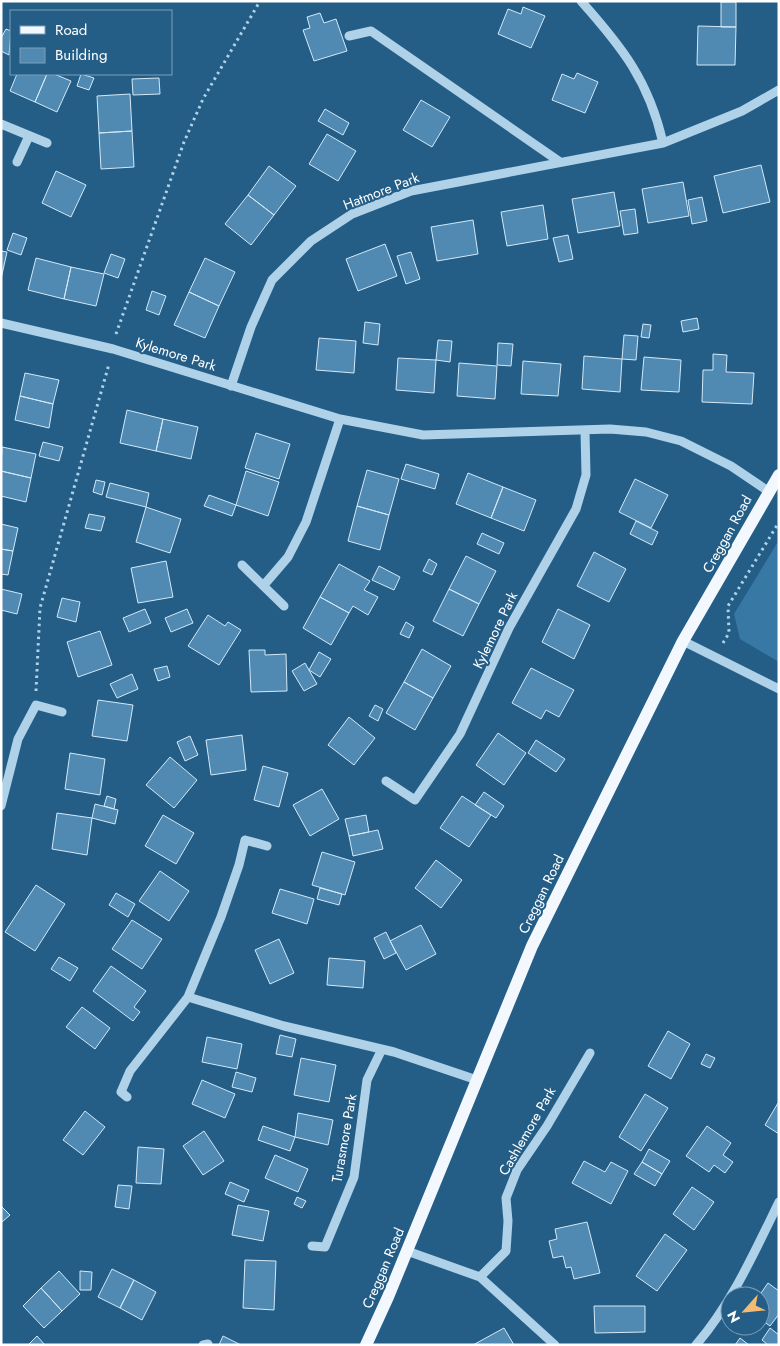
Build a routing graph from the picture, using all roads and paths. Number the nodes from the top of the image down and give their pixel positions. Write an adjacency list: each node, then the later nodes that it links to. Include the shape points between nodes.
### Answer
1 (260, 1): 12 (path, via 203,99 184,142 118,324)
2 (581, 1): 8 (street, via 632,64 644,84)
3 (349, 36): 10 (street, via 372,30)
4 (779, 90): 8 (street, Hatmore Park, via 742,111)
5 (1, 124): 6 (street)
6 (29, 136): 7 (street); 9 (street)
7 (47, 142)
8 (662, 143): 10 (street, Hatmore Park)
9 (17, 162)
10 (560, 162): 13 (street, Hatmore Park, via 411,191 352,214 311,240 272,280 251,327)
11 (1, 323): 12 (street, Kylemore Park)
12 (113, 349): 13 (street, Kylemore Park); 25 (path, via 40,608)
13 (231, 386): 14 (street, Kylemore Park)
14 (340, 419): 15 (street, Kylemore Park, via 423,435); 20 (street, via 306,522 288,557)
15 (585, 430): 17 (street, Kylemore Park, via 646,432 681,441 731,466); 27 (street, Kylemore Park, via 586,475 576,509 509,628 460,734 415,800)
16 (779, 475): 17 (main road, Creggan Road)
17 (768, 492): 22 (main road, Creggan Road)
18 (779, 522): 23 (path, via 728,606 729,633)
19 (242, 565): 20 (street)
20 (264, 585): 21 (street)
21 (284, 606)
22 (683, 641): 23 (street); 33 (main road, Creggan Road, via 532,946)
23 (714, 656): 24 (street)
24 (779, 689)
25 (36, 705): 26 (street); 28 (street, via 18,739)
26 (62, 712)
27 (386, 781)
28 (1, 806)
29 (268, 846): 30 (street, via 245,840 221,917)
30 (188, 997): 31 (street, via 284,1026); 34 (street, via 130,1071 121,1092)
31 (382, 1049): 33 (street); 36 (street, Turasmore Park, via 367,1080 354,1177 325,1247)
32 (590, 1053): 38 (street, Cashlemore Park, via 518,1170 506,1198 506,1251)
33 (477, 1080): 37 (main road, Creggan Road)
34 (127, 1097)
35 (779, 1202): 41 (street, via 754,1254)
36 (312, 1246)
37 (407, 1251): 38 (street); 39 (main road, Creggan Road)
38 (480, 1277): 40 (street)
39 (366, 1345)
40 (555, 1345)
41 (696, 1345)

